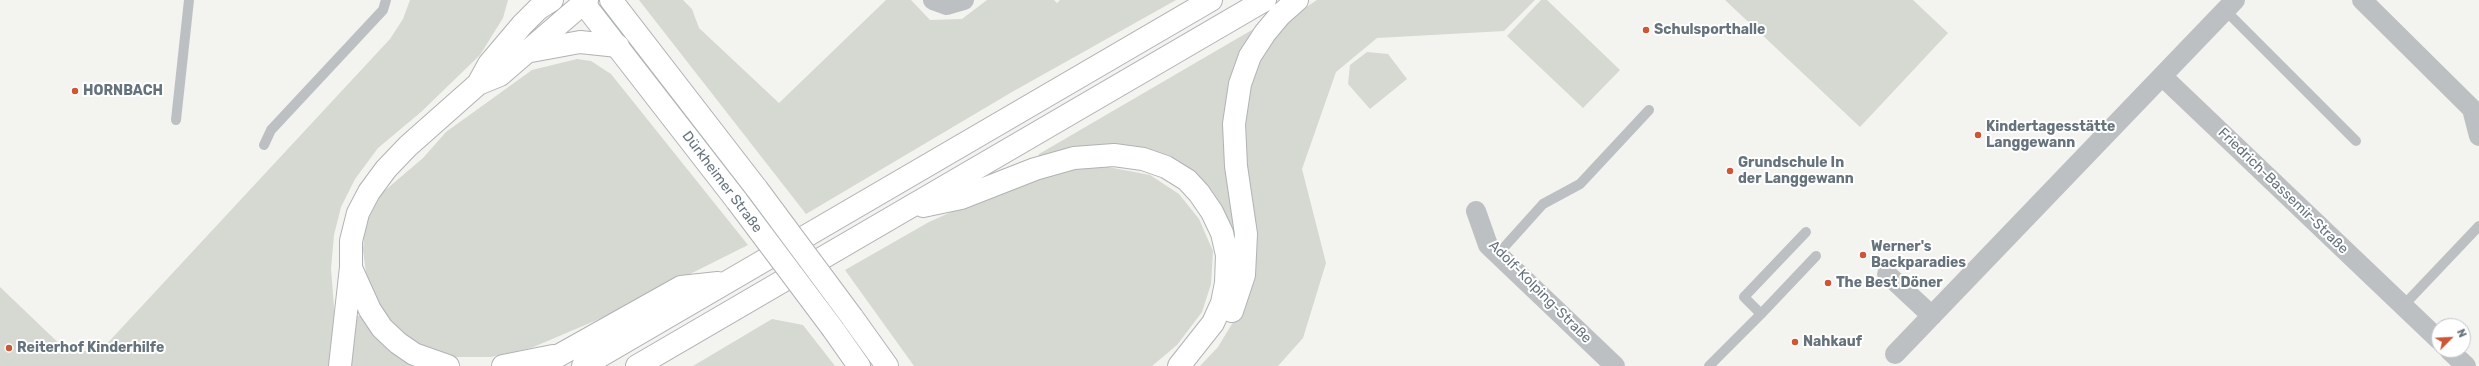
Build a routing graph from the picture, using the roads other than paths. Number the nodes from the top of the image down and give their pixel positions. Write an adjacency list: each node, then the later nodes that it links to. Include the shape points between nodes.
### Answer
1 (189, 0): 21 (lane)
2 (386, 0): 24 (lane, via 383,10 271,130)
3 (524, 0): 14 (main road)
4 (552, 0): 14 (main road, via 538,9)
5 (611, 0): 48 (main road, Dürkheimer Straße, bridge, via 757,189)
6 (933, 0): 7 (street, via 947,5)
7 (964, 0)
8 (1211, 0): 33 (main road)
9 (1265, 0): 25 (main road)
10 (1297, 0): 50 (main road, via 1265,33 1250,56 1240,84 1234,124 1236,166 1246,234 1244,276 1231,316)
11 (2362, 0): 19 (street)
12 (584, 1): 15 (main road, Dürkheimer Straße); 16 (main road)
13 (2230, 5): 17 (street); 23 (lane)
14 (522, 25): 18 (main road, via 489,64)
15 (618, 46): 16 (main road, via 580,42); 47 (main road, Dürkheimer Straße, bridge, via 737,200)
16 (530, 51): 18 (main road, via 500,75)
17 (2162, 76): 34 (street, Friedrich-Bassemir-Straße); 36 (street)
18 (478, 84): 31 (main road, via 408,146 369,192 358,213 351,241)
19 (2476, 105): 22 (street)
20 (1649, 110): 29 (lane, via 1580,184 1543,204)
21 (176, 120)
22 (2479, 136)
23 (2356, 141)
24 (264, 145)
25 (905, 210): 46 (main road); 49 (main road, via 961,198 1035,169 1074,158 1114,155 1143,159 1166,167 1187,180 1208,206 1222,233 1228,255 1222,303 1213,323)
26 (1476, 211): 29 (street, Adolf-Kolping-Straße, via 1488,245)
27 (2479, 226): 34 (lane)
28 (1806, 232): 35 (lane, via 1744,297)
29 (1498, 254): 51 (street, Adolf-Kolping-Straße)
30 (1816, 256): 35 (lane)
31 (351, 267): 41 (main road); 42 (main road, via 370,310 382,328 414,354)
32 (1887, 274): 36 (street)
33 (728, 282): 38 (main road, via 681,287); 45 (main road)
34 (2403, 306): 37 (street, Friedrich-Bassemir-Straße)
35 (1761, 314): 52 (lane)
36 (1932, 316): 40 (street)
37 (2431, 332)
38 (560, 354): 43 (main road); 44 (main road)
39 (2458, 358): 53 (street)
40 (1896, 360)
41 (340, 366)
42 (448, 366)
43 (503, 366)
44 (540, 366)
45 (583, 366)
46 (637, 366)
47 (859, 366)
48 (887, 366)
49 (1179, 366)
50 (1194, 366)
51 (1616, 366)
52 (1709, 366)
53 (2466, 366)

